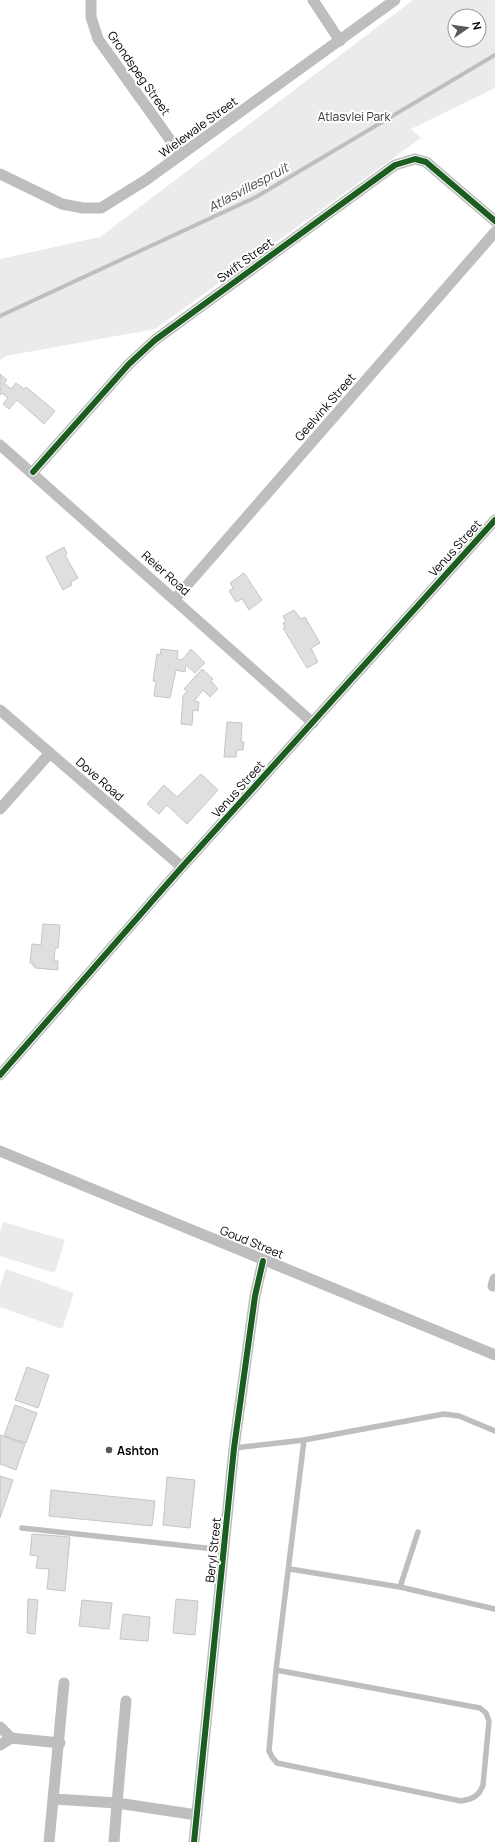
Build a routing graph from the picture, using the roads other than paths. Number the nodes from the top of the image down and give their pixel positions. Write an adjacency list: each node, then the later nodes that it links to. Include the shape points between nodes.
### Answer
1 (91, 0): 5 (street, Grondspeg Street, via 91,17 98,38)
2 (313, 0): 4 (street)
3 (396, 0): 4 (street, Wielewale Street)
4 (340, 41): 5 (street, Wielewale Street)
5 (181, 155): 6 (street, Wielewale Street, via 101,208 62,204)
6 (0, 174)
7 (495, 221): 10 (street, Swift Street, via 426,162 415,159 395,166 155,340 129,364)
8 (495, 232): 12 (street, Geelvink Street)
9 (0, 445): 10 (street, Reier Road)
10 (33, 472): 12 (street, Reier Road)
11 (495, 520): 14 (street, Venus Street)
12 (175, 599): 14 (street, Reier Road)
13 (0, 710): 15 (street, Dove Road)
14 (313, 723): 17 (street, Venus Street)
15 (50, 753): 16 (street); 17 (street, Dove Road)
16 (0, 809)
17 (182, 867): 18 (street, Venus Street)
18 (0, 1076)
19 (0, 1151): 20 (street, Goud Street)
20 (263, 1261): 21 (street, Goud Street); 24 (street, Beryl Street, via 255,1296)
21 (495, 1355)
22 (495, 1431): 23 (lane, via 459,1416 444,1414)
23 (304, 1440): 24 (lane); 28 (lane)
24 (234, 1448): 27 (street, Beryl Street)
25 (22, 1528): 27 (lane)
26 (418, 1532): 29 (lane)
27 (224, 1550): 40 (street, Beryl Street)
28 (290, 1569): 29 (lane); 31 (lane)
29 (400, 1587): 30 (lane)
30 (495, 1609)
31 (276, 1670): 31 (lane, via 269,1751 277,1763 461,1801 471,1799 481,1792 489,1721 486,1713 480,1708)
32 (64, 1683): 36 (street)
33 (126, 1701): 39 (street)
34 (0, 1727): 35 (street)
35 (11, 1738): 36 (street); 37 (street)
36 (60, 1743): 38 (street)
37 (0, 1745)
38 (54, 1799): 39 (street); 41 (street)
39 (117, 1803): 40 (street); 42 (street)
40 (197, 1815): 43 (street, Beryl Street)
41 (49, 1842)
42 (114, 1842)
43 (194, 1842)

